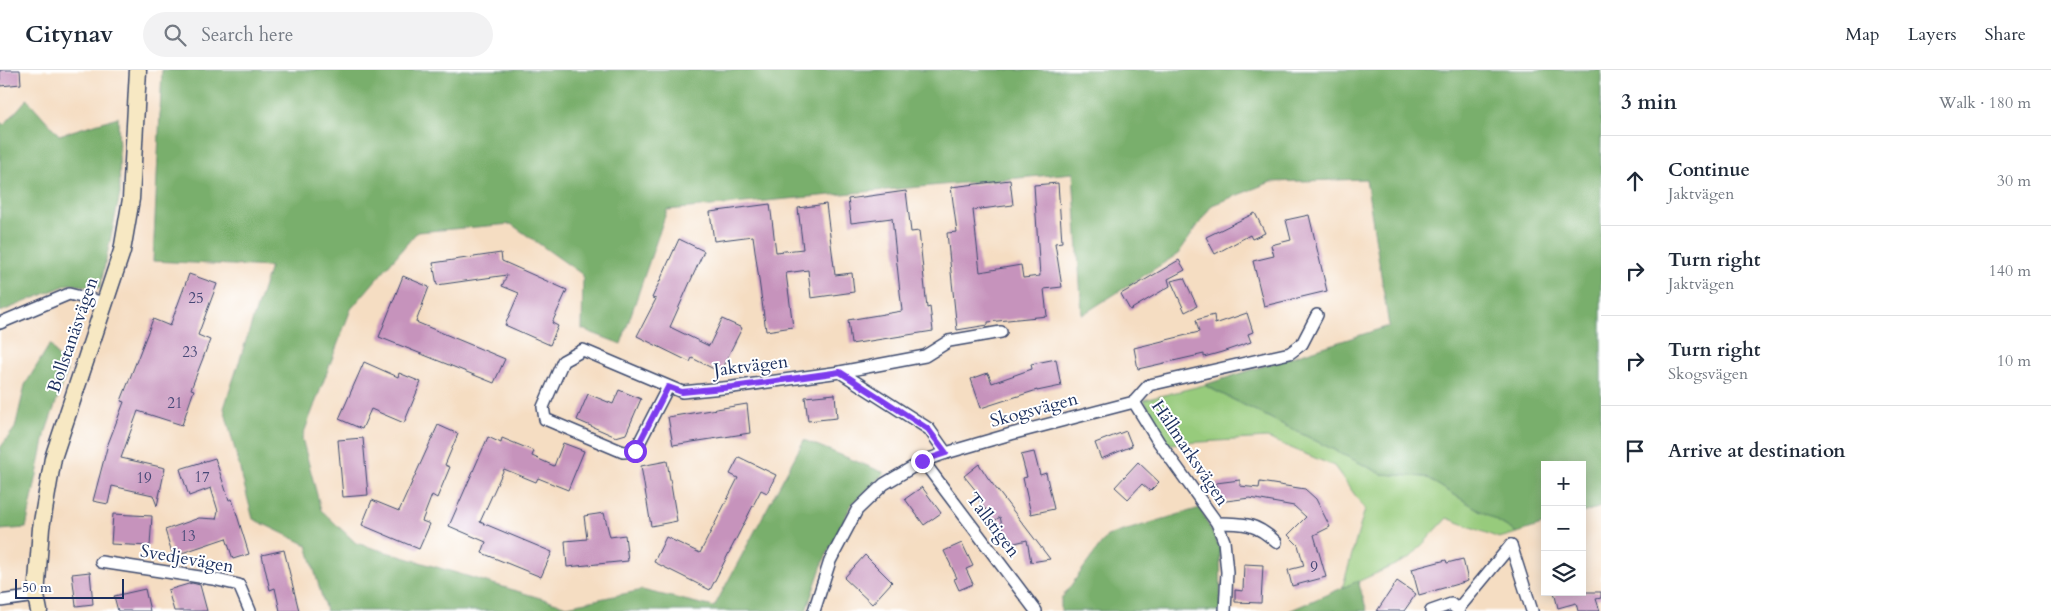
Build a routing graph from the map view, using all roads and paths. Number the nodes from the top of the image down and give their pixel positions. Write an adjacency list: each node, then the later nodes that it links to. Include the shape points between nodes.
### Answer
1 (138, 70): 2 (street, Bollstanäsvägen, via 131,200 122,251)
2 (105, 303): 4 (street, via 69,294); 15 (street, Bollstanäsvägen, via 52,458 41,528)
3 (1317, 315): 8 (street, via 1302,344 1290,353 1149,385)
4 (0, 323)
5 (1000, 332): 6 (street, Jaktvägen, via 949,341 925,356)
6 (840, 372): 7 (street, Jaktvägen, via 682,392); 9 (street, via 928,429)
7 (668, 387): 7 (street, Jaktvägen, via 582,350 563,361 543,407 545,419 623,452 635,451)
8 (1134, 402): 9 (street, Skogsvägen); 11 (street, Hällmarksvägen)
9 (946, 453): 10 (street, Skogsvägen)
10 (922, 461): 18 (street, Skogsvägen, via 884,484 857,510 830,561); 19 (street, Tallstigen)
11 (1217, 524): 12 (street, Hällmarksvägen, via 1242,523 1264,530); 20 (street, Hällmarksvägen, via 1224,541 1227,572)
12 (1276, 542)
13 (101, 562): 17 (street, Svedjevägen, via 238,585)
14 (0, 601): 15 (street)
15 (38, 604)
16 (1459, 610): 21 (street, via 1451,604); 22 (street, via 1511,545)
17 (250, 611)
18 (814, 611)
19 (1036, 611)
20 (1225, 611)
21 (1431, 611)
22 (1532, 611)

